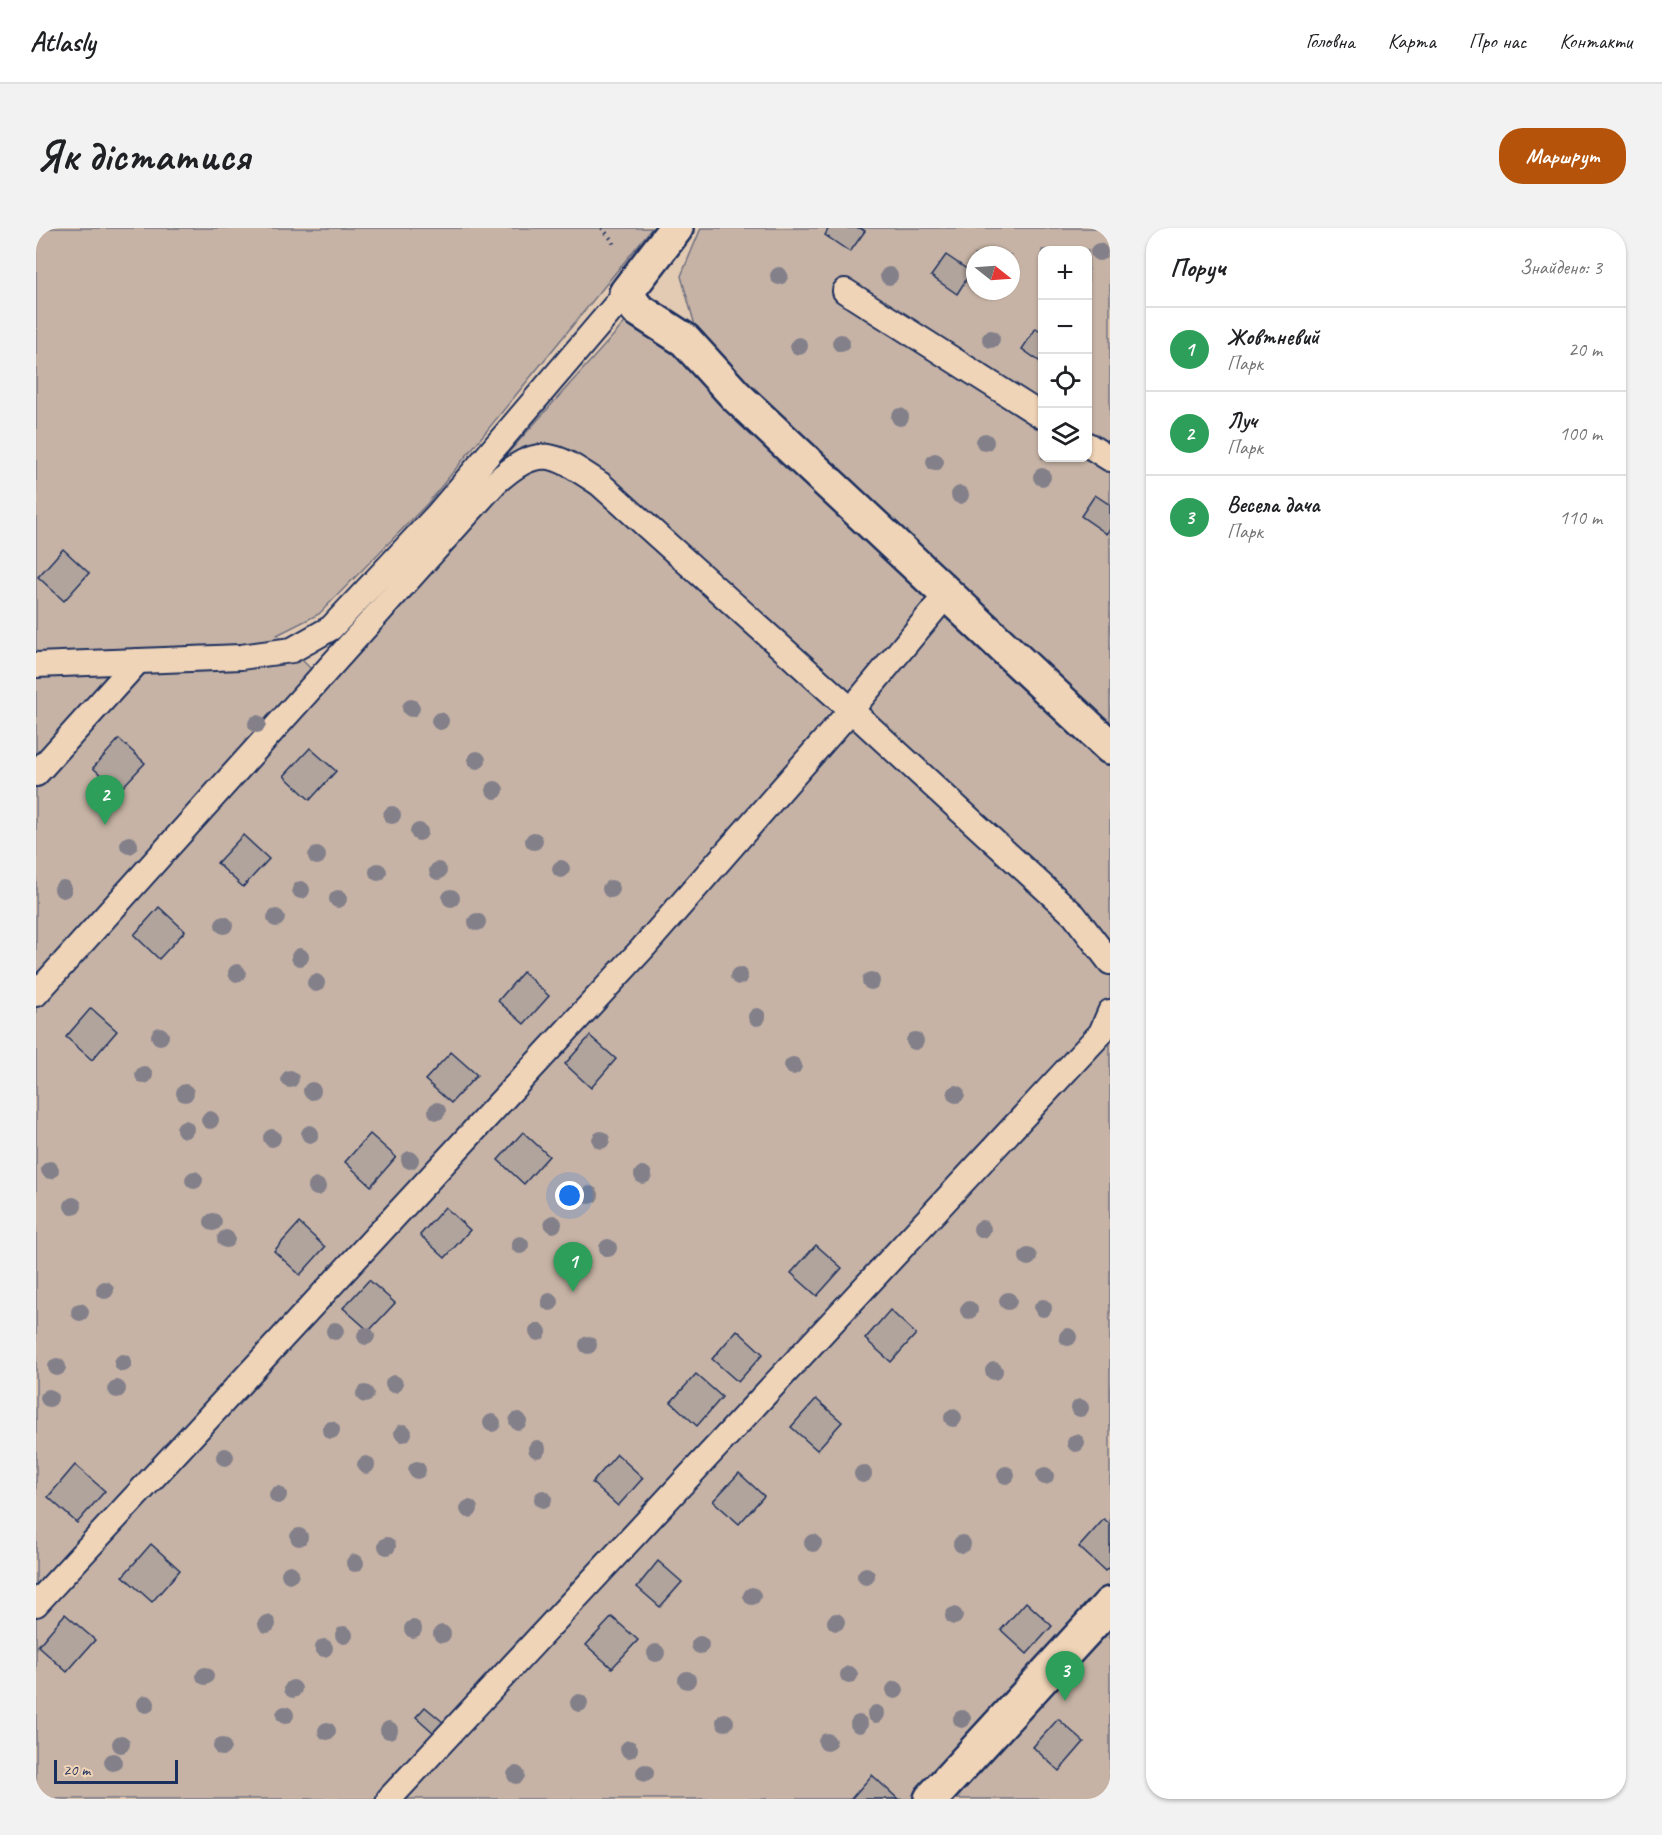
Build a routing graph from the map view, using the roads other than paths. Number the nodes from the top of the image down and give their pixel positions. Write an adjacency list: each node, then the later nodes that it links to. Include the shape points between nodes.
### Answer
1 (676, 228): 3 (street)
2 (845, 291): 4 (lane)
3 (626, 293): 7 (street, via 637,309 685,340 736,396); 8 (lane, via 437,515 331,628 292,650 240,657)
4 (1038, 413)
5 (1092, 448): 6 (lane)
6 (1110, 459)
7 (947, 594): 10 (lane); 11 (street)
8 (138, 661): 9 (lane); 12 (lane)
9 (36, 664)
10 (851, 710): 13 (lane, via 1074,915); 14 (lane, via 600,484 566,461 549,455 530,458 495,483); 16 (lane, via 642,949)
11 (1110, 747)
12 (36, 774)
13 (1110, 962)
14 (36, 994)
15 (1110, 1012): 18 (lane, via 1101,1033)
16 (36, 1604)
17 (1110, 1604): 19 (street)
18 (389, 1799)
19 (931, 1799)

